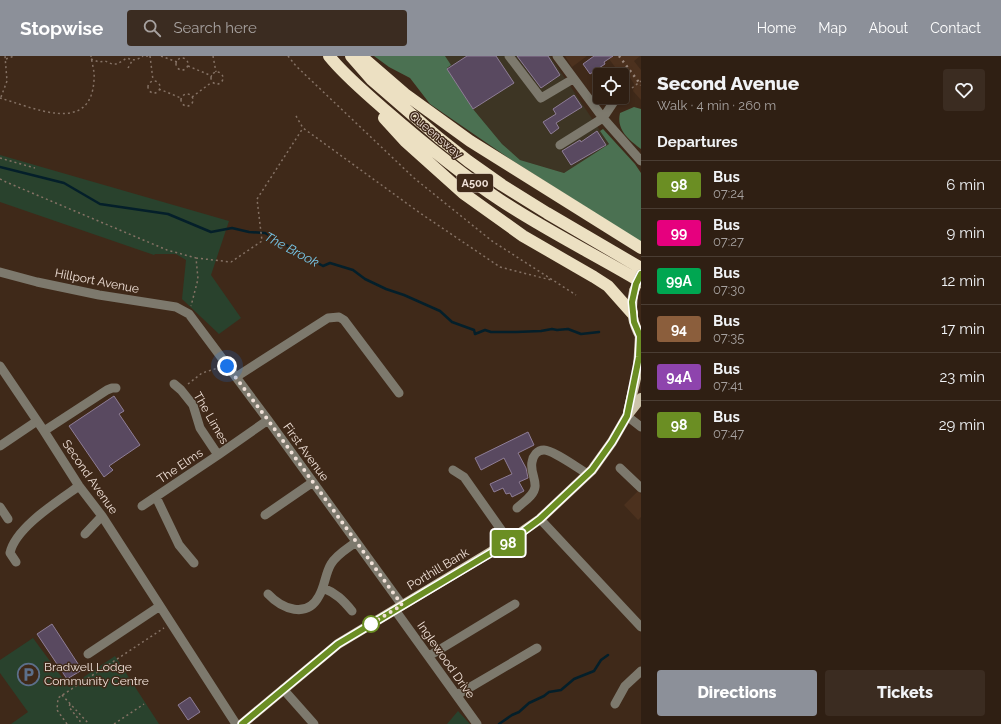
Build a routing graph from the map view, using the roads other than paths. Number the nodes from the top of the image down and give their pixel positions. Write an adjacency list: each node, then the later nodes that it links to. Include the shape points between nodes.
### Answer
1 (328, 56): 6 (highway, Queensway / A500)
2 (351, 56): 13 (highway, Queensway / A500, via 372,80 468,161 547,213)
3 (361, 56): 12 (highway, via 405,94 470,141)
4 (509, 56): 7 (street, via 541,98)
5 (557, 56): 7 (street)
6 (338, 68): 16 (highway, Queensway / A500, via 456,170); 17 (highway, via 405,141 463,193 523,236 608,286)
7 (573, 78): 9 (street)
8 (614, 104): 9 (street)
9 (603, 118): 10 (street); 11 (street)
10 (560, 145)
11 (641, 161)
12 (641, 248)
13 (641, 268)
14 (0, 272): 18 (street, Hillport Avenue, via 37,282 176,308)
15 (641, 274): 16 (main road, bridge)
16 (638, 287): 17 (main road, via 632,302)
17 (632, 313): 19 (main road)
18 (188, 314): 21 (street, First Avenue)
19 (640, 337): 26 (main road, Porthill Bank, via 638,370)
20 (0, 366): 28 (street, Second Avenue)
21 (236, 377): 24 (street, via 328,318 339,317 344,320); 27 (street, First Avenue)
22 (177, 387): 32 (street, The Limes, via 193,405 200,428)
23 (116, 388): 30 (street, via 107,390)
24 (399, 393)
25 (641, 398): 26 (main road, Porthill Bank)
26 (627, 416): 29 (street); 35 (main road, Porthill Bank, via 612,442)
27 (268, 420): 32 (street, The Limes); 36 (street, First Avenue)
28 (37, 421): 30 (street, Second Avenue); 31 (street)
29 (641, 427)
30 (44, 431): 37 (street, Second Avenue)
31 (0, 446)
32 (218, 455): 39 (street, The Elms)
33 (620, 468): 38 (street)
34 (453, 470): 49 (street, via 464,477)
35 (588, 474): 42 (street, via 551,452 538,452 533,457 531,465 535,487 530,497); 46 (main road, Porthill Bank)
36 (313, 482): 43 (street); 48 (street, First Avenue)
37 (79, 486): 44 (street, Second Avenue); 50 (street, via 54,503 18,536 10,553)
38 (641, 488)
39 (156, 497): 40 (street, The Elms); 51 (street, The Elms, via 179,545)
40 (142, 506)
41 (0, 507): 45 (street)
42 (517, 508)
43 (265, 515)
44 (102, 516): 47 (street); 55 (street, Second Avenue)
45 (8, 519)
46 (540, 519): 49 (main road, Porthill Bank); 58 (street)
47 (85, 534)
48 (356, 542): 52 (street, via 333,561 326,574); 56 (street, First Avenue)
49 (509, 542): 56 (main road, Porthill Bank)
50 (16, 562)
51 (194, 563)
52 (323, 588): 53 (street, via 314,604 297,610 281,606); 57 (street, via 338,595)
53 (268, 594)
54 (515, 604): 61 (street)
55 (160, 606): 60 (street); 66 (street, Second Avenue)
56 (399, 607): 61 (street, Inglewood Drive); 63 (main road, Porthill Bank, via 338,644)
57 (352, 611)
58 (641, 628)
59 (537, 648): 64 (street)
60 (88, 654)
61 (429, 656): 64 (street, Inglewood Drive)
62 (641, 671): 65 (street, via 625,686)
63 (283, 689): 67 (main road, Porthill Bank); 68 (street)
64 (457, 695): 69 (street, Inglewood Drive)
65 (616, 705)
66 (236, 724)
67 (242, 724)
68 (314, 724)
69 (478, 724)

